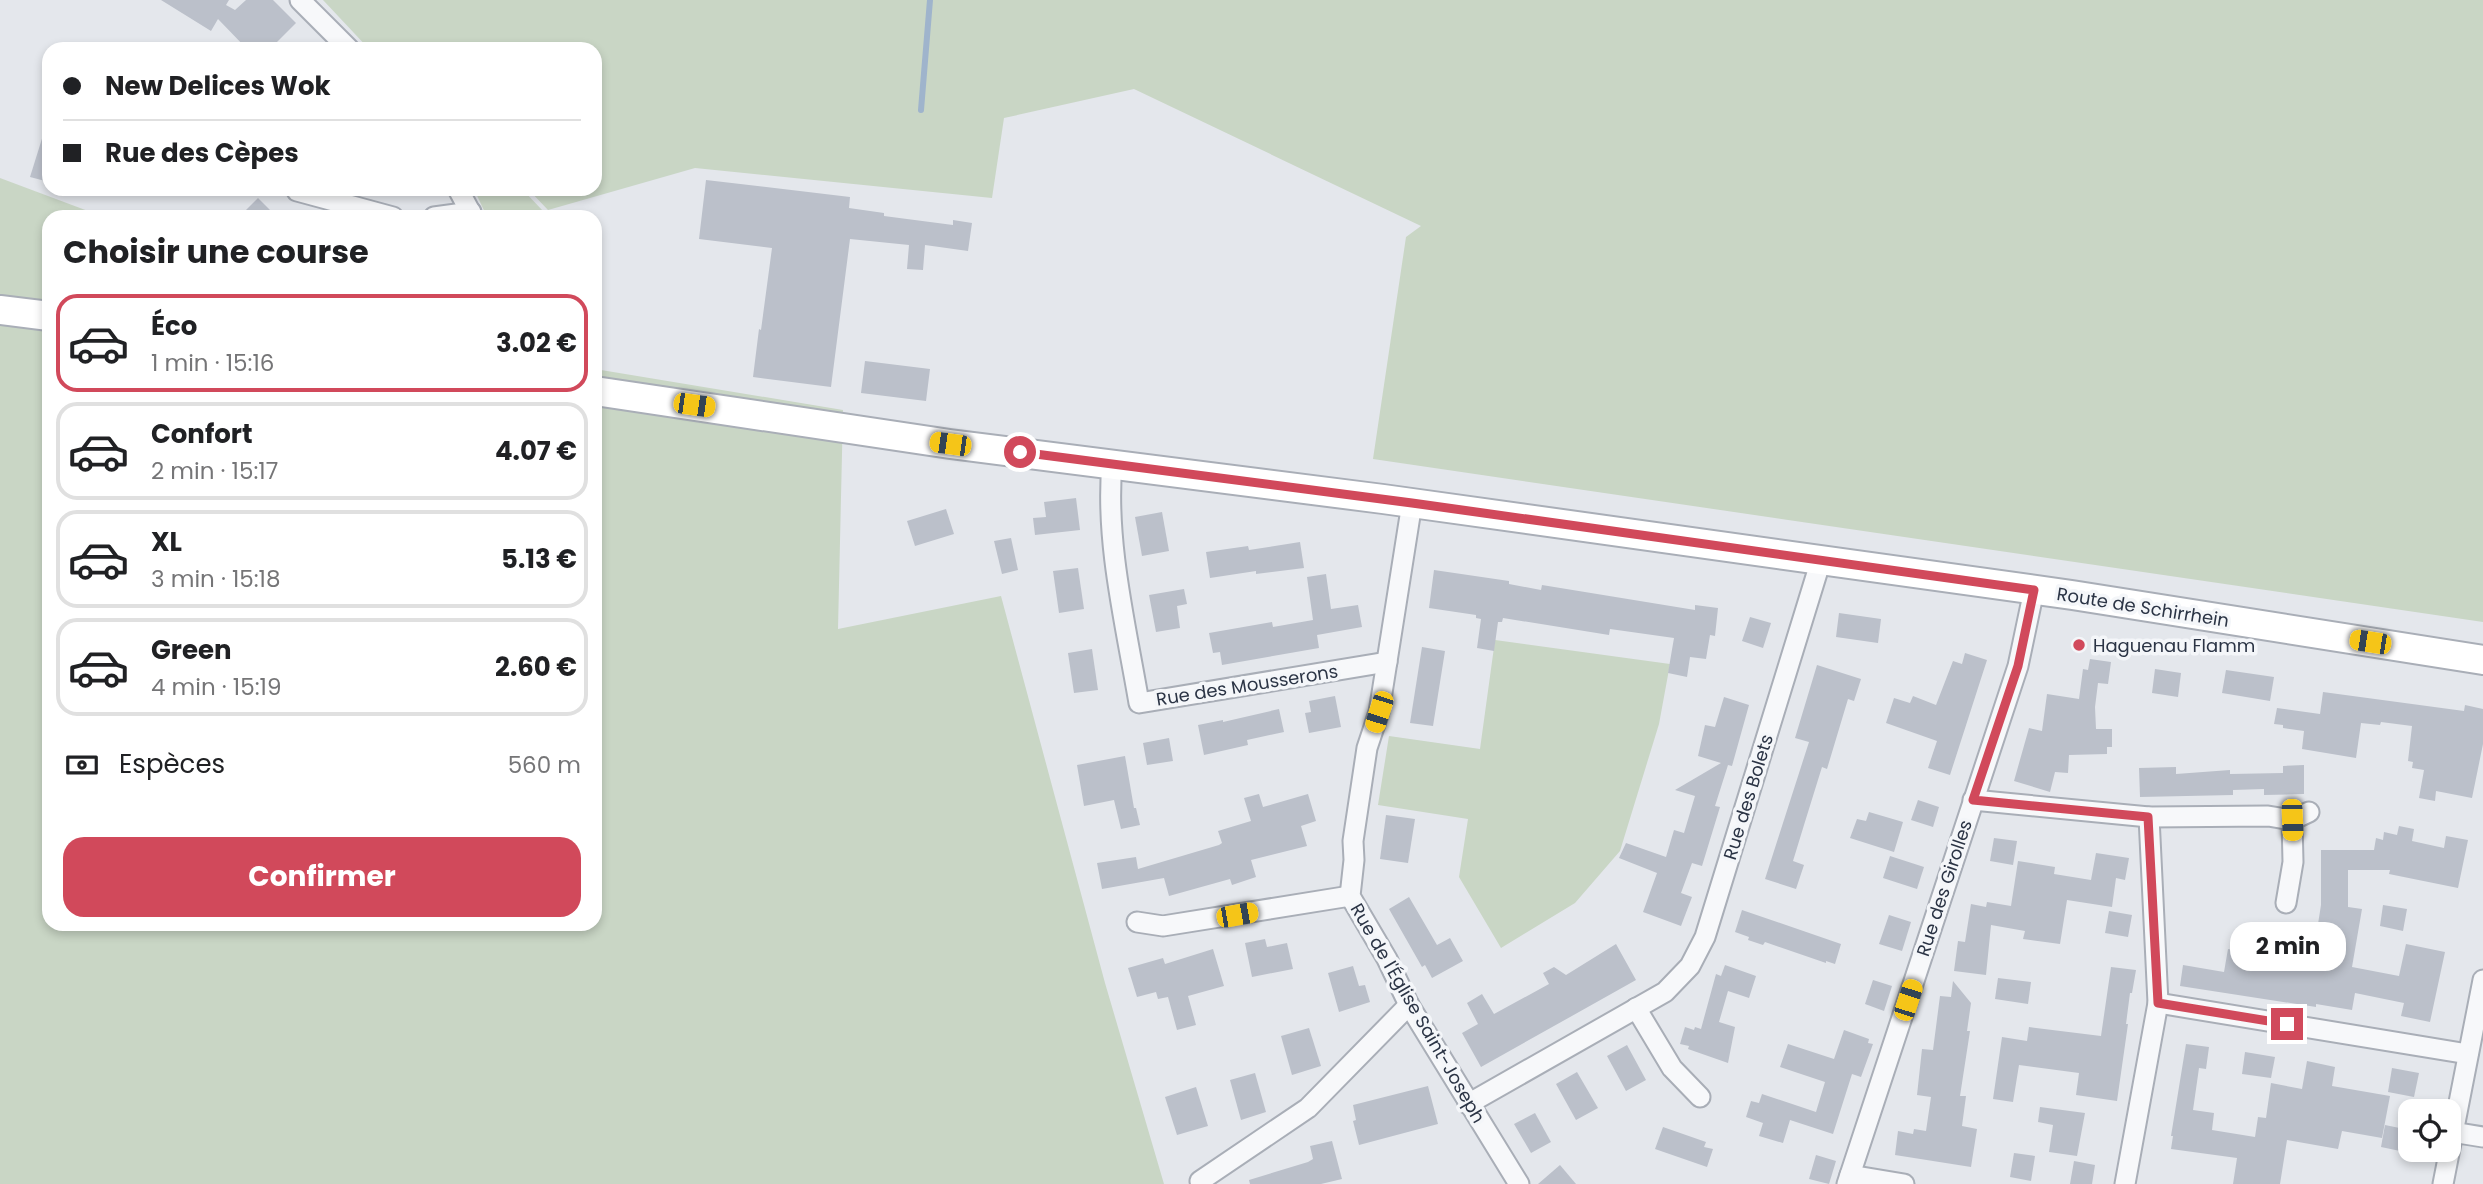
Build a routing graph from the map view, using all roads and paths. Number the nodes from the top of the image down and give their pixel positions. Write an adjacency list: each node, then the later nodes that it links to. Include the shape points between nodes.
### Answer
1 (300, 0): 2 (street)
2 (342, 42)
3 (316, 196): 4 (street)
4 (367, 210)
5 (0, 310): 6 (street)
6 (42, 316)
7 (602, 392): 8 (street, Route de Schirrhein)
8 (1112, 464): 9 (street, Route de Schirrhein); 13 (street, Rue des Mousserons, via 1112,538 1139,703)
9 (1412, 503): 10 (street, Route de Schirrhein); 13 (street, Rue de l'Église Saint-Joseph)
10 (1821, 560): 11 (street, Route de Schirrhein); 22 (street, Rue des Bolets, via 1704,937 1690,966 1665,992)
11 (2034, 590): 12 (street, Route de Schirrhein); 14 (street, Rue des Girolles, via 2018,666)
12 (2483, 660)
13 (1387, 662): 16 (street, Rue de l'Église Saint-Joseph, via 1379,712 1367,748)
14 (1973, 800): 15 (street); 30 (street, Rue des Girolles)
15 (2148, 817): 17 (street, via 2300,816); 20 (street)
16 (1350, 896): 18 (street, via 1163,926); 21 (street, Rue de l'Église Saint-Joseph)
17 (2286, 903)
18 (1137, 922)
19 (2483, 980): 23 (street)
20 (2158, 1003): 23 (street); 34 (street)
21 (1409, 1005): 26 (street, Rue de l'Église Saint-Joseph); 31 (street, via 1308,1108)
22 (1636, 1008): 24 (street, via 1672,1068); 26 (street, Rue des Bolets)
23 (2468, 1054): 25 (street)
24 (1700, 1097)
25 (2459, 1099)
26 (1468, 1104): 32 (street, Rue de l'Église Saint-Joseph)
27 (2461, 1133): 28 (street)
28 (2483, 1137)
29 (2447, 1162): 35 (street)
30 (1848, 1180): 33 (street)
31 (1200, 1181)
32 (1519, 1184)
33 (1904, 1184)
34 (2125, 1184)
35 (2443, 1184)

